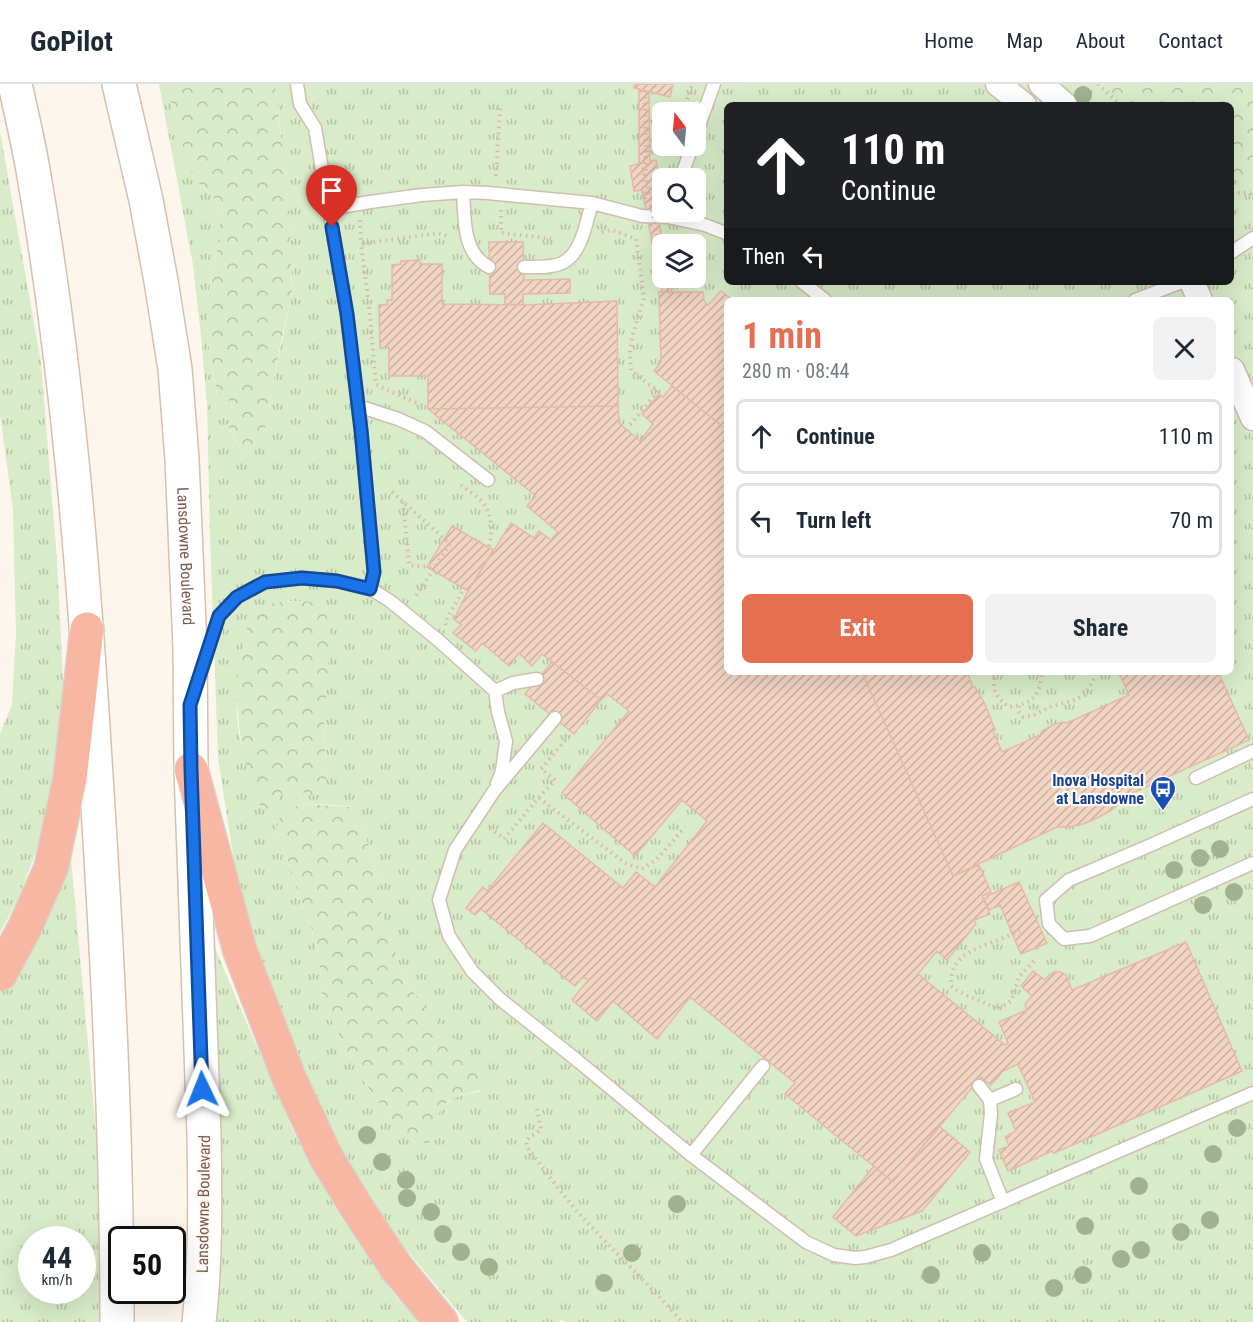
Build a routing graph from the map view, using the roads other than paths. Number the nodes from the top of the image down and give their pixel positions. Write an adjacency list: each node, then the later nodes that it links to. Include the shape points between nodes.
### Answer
1 (15, 84): 29 (main road, via 33,168 59,345)
2 (119, 84): 32 (main road, Lansdowne Boulevard, via 146,200 175,369 189,613)
3 (297, 84): 12 (lane, via 300,104 315,128)
4 (714, 84): 9 (lane)
5 (998, 84): 7 (street)
6 (1041, 84): 8 (street)
7 (1020, 102)
8 (1062, 102)
9 (706, 106)
10 (463, 192): 11 (lane); 12 (lane); 18 (lane, via 467,239 476,257)
11 (592, 203): 13 (lane); 19 (lane, via 574,253 563,262)
12 (329, 209): 25 (lane)
13 (652, 215)
14 (695, 222): 15 (lane)
15 (724, 232)
16 (1253, 238): 17 (lane)
17 (1234, 251)
18 (489, 267)
19 (524, 267)
20 (806, 285): 22 (lane)
21 (1174, 285): 23 (lane)
22 (821, 297)
23 (1143, 297)
24 (1234, 375): 26 (street)
25 (358, 406): 27 (lane, via 424,431); 28 (lane, via 374,572)
26 (1253, 418)
27 (488, 480)
28 (370, 589): 31 (lane, via 438,640); 32 (lane, via 302,578 265,582 237,597 219,616)
29 (87, 629): 40 (highway, via 70,779 51,868); 48 (main road, via 110,1040)
30 (537, 679): 31 (lane)
31 (495, 691): 37 (lane, via 506,741 502,771)
32 (190, 705): 35 (main road, Lansdowne Boulevard)
33 (555, 718): 37 (lane)
34 (1253, 751): 36 (lane)
35 (191, 769): 49 (main road, Lansdowne Boulevard, via 205,1183); 50 (highway, via 240,951 289,1078 326,1157 355,1205 396,1267)
36 (1196, 778)
37 (494, 791): 46 (lane, via 455,850 440,900 449,936 472,971 500,999)
38 (1253, 800): 39 (lane, via 1069,880 1046,900 1049,924 1064,939 1090,936)
39 (1253, 863)
40 (0, 974)
41 (763, 1066): 46 (lane)
42 (980, 1086): 45 (lane)
43 (1016, 1089): 45 (lane)
44 (1253, 1093): 47 (lane)
45 (990, 1100): 47 (lane, via 986,1159)
46 (691, 1155): 47 (lane, via 806,1242 834,1255 855,1258 891,1250)
47 (1003, 1202)
48 (117, 1322)
49 (199, 1322)
50 (441, 1322)

